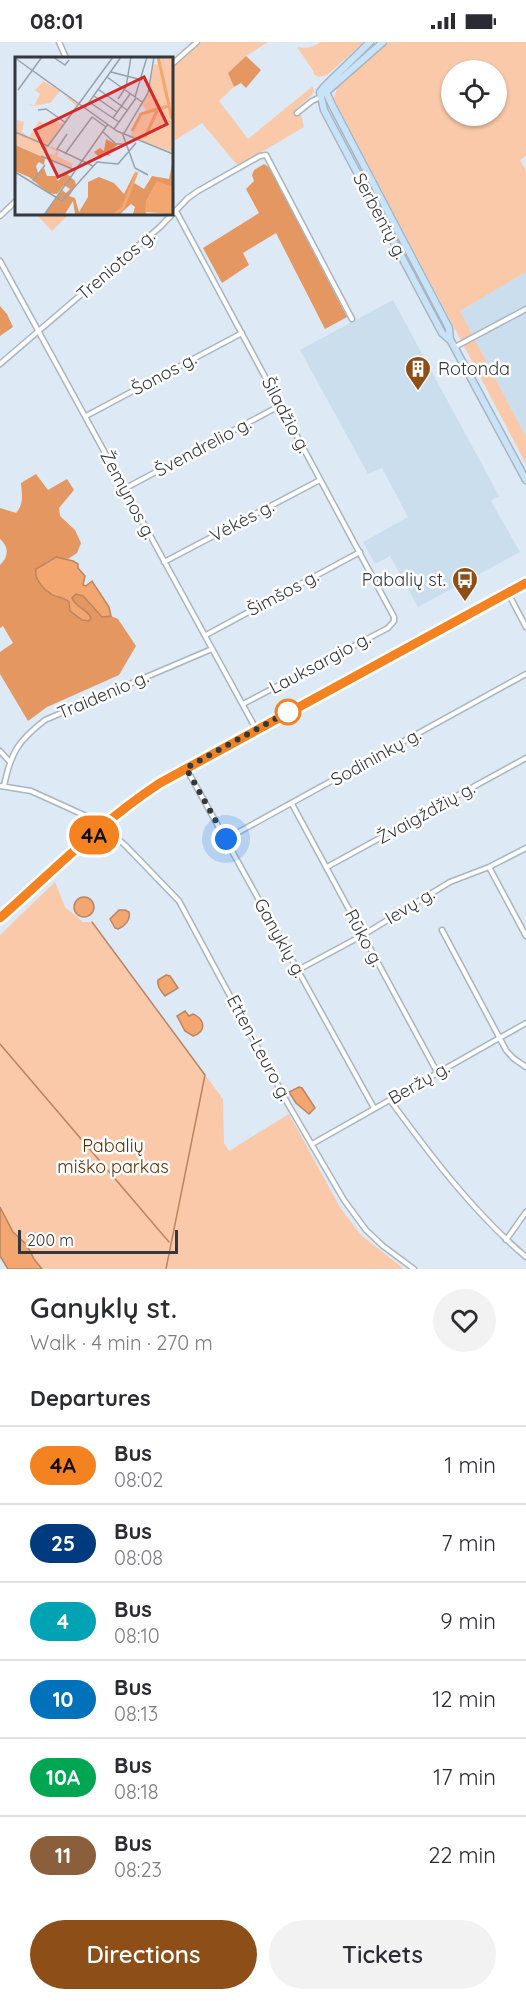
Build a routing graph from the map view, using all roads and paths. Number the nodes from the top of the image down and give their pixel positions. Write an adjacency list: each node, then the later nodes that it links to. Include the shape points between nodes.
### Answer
1 (60, 42): 5 (street)
2 (197, 42): 6 (street)
3 (370, 42): 7 (main road)
4 (383, 42): 7 (main road)
5 (66, 57)
6 (172, 64)
7 (325, 89): 8 (main road); 18 (main road, Serbentų g., via 449,328)
8 (321, 97): 9 (street); 18 (main road, Serbentų g., via 324,110 442,333)
9 (297, 113)
10 (15, 202): 12 (street)
11 (176, 211): 15 (street, Treniotos g., via 198,190 266,154); 16 (street, Treniotos g.); 17 (street, Šiladžio g.)
12 (0, 216)
13 (0, 261): 16 (street, Žemynos g.)
14 (526, 309): 19 (street)
15 (352, 319)
16 (38, 331): 20 (street, Treniotos g.); 22 (street, Žemynos g.)
17 (242, 333): 21 (street, Šiladžio g.); 22 (street, Šonos g.)
18 (451, 341): 19 (main road, Serbentų g.)
19 (454, 348): 24 (main road, Serbentų g.)
20 (0, 364)
21 (281, 405): 23 (street, Šiladžio g.); 25 (street, Švendrelio g.)
22 (86, 416): 25 (street, Žemynos g.)
23 (320, 480): 26 (street, Šiladžio g.); 27 (street, Vėkės g.)
24 (526, 480)
25 (124, 489): 27 (street, Žemynos g.)
26 (360, 552): 30 (street, Šiladžio g.); 32 (street, Šimšos g.)
27 (164, 562): 32 (street, Žemynos g.)
28 (526, 583): 29 (main road)
29 (507, 593): 31 (street); 36 (main road)
30 (394, 621): 35 (street, Lauksargio g., via 388,628)
31 (526, 627)
32 (206, 634): 33 (street, Žemynos g.)
33 (212, 649): 35 (street, Žemynos g.); 39 (street, Traidenio g., via 45,720 23,740)
34 (526, 674): 42 (street, Sodininkų g.)
35 (243, 704): 36 (street, Žemynos g.)
36 (256, 729): 40 (main road)
37 (0, 751): 39 (street)
38 (526, 758): 46 (street, Žvaigždžių g.)
39 (9, 761): 41 (street, Traidenio g.)
40 (186, 768): 43 (main road, via 148,791); 44 (street, Ganyklų g.)
41 (2, 786): 43 (street, Etten-Leuro g., via 31,791)
42 (292, 804): 44 (street, Sodininkų g.); 46 (street, Rūko g.)
43 (104, 826): 48 (main road); 59 (street, Etten-Leuro g., via 185,908)
44 (226, 839): 52 (street, Ganyklų g.)
45 (526, 848): 47 (street, Ievų g.)
46 (327, 867): 50 (street, Rūko g.)
47 (489, 867): 50 (street, Ievų g., via 450,882); 51 (street)
48 (0, 918)
49 (442, 930): 54 (street)
50 (363, 935): 52 (street, Ievų g.); 56 (street, Rūko g.)
51 (526, 936)
52 (298, 970): 58 (street, Ganyklų g.)
53 (526, 1023): 54 (street, Beržų g.)
54 (500, 1037): 55 (street, via 506,1050); 56 (street, Beržų g.)
55 (526, 1067)
56 (437, 1072): 57 (street, Beržų g.)
57 (390, 1100): 58 (street, Beržų g.); 61 (street, via 443,1172)
58 (374, 1108): 59 (street, Beržų g.)
59 (312, 1144): 63 (street, Etten-Leuro g., via 359,1222)
60 (526, 1212): 61 (street)
61 (506, 1240): 62 (street)
62 (526, 1257)
63 (414, 1269)

